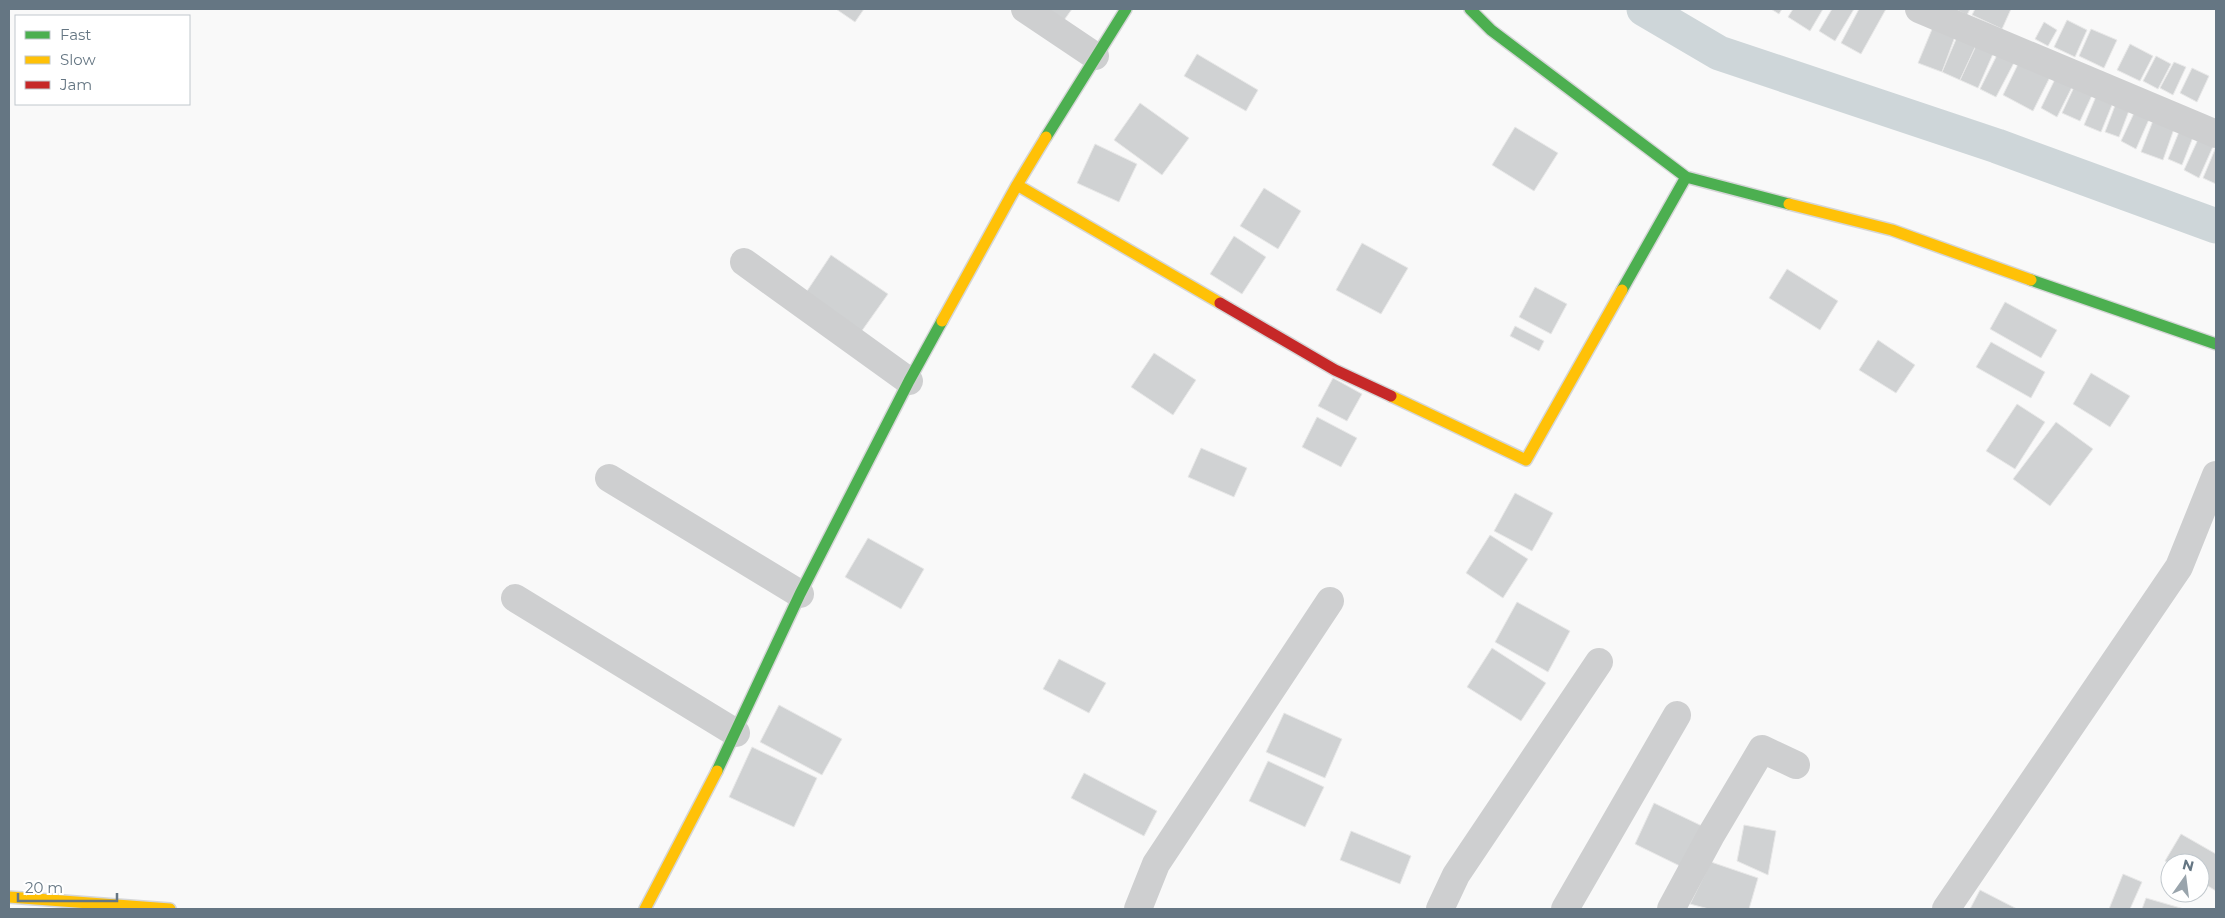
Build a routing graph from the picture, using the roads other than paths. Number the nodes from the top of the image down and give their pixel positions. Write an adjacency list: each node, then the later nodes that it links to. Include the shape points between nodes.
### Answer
1 (1025, 9): 5 (street)
2 (1126, 9): 5 (street)
3 (1470, 9): 7 (street, via 1491,30)
4 (1919, 9): 6 (street)
5 (1095, 56): 8 (street)
6 (2216, 134)
7 (1686, 177): 8 (street, via 1526,460 1335,370); 10 (street, via 1892,230)
8 (1017, 185): 11 (street)
9 (744, 262): 11 (street)
10 (2216, 344)
11 (909, 381): 14 (street)
12 (2216, 475): 28 (street, via 2179,566)
13 (609, 478): 14 (street)
14 (800, 594): 19 (street)
15 (515, 598): 19 (street)
16 (1330, 601): 24 (street, via 1156,864)
17 (1599, 662): 25 (street, via 1456,875)
18 (1677, 715): 26 (street)
19 (736, 733): 23 (street)
20 (1796, 765): 27 (street, via 1762,749)
21 (9, 897): 22 (street)
22 (170, 909)
23 (645, 909)
24 (1138, 909)
25 (1440, 909)
26 (1565, 909)
27 (1671, 909)
28 (1946, 909)

